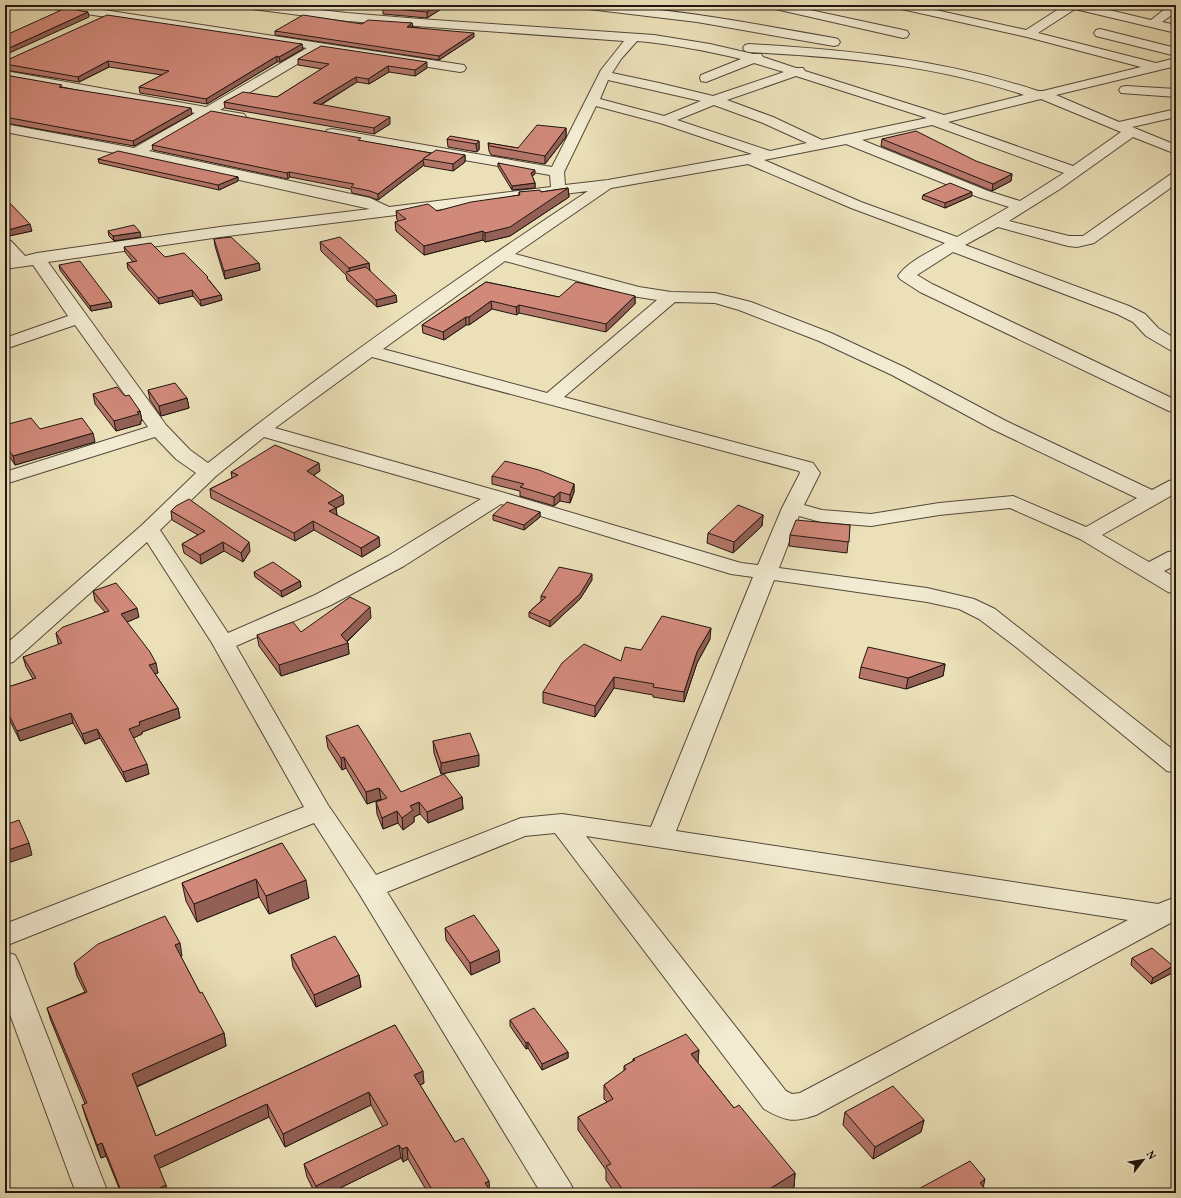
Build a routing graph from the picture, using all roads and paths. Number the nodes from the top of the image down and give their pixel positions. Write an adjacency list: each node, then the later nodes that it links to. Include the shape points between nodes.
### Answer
1 (48, 5): 13 (street)
2 (125, 5): 13 (street)
3 (245, 5): 14 (street)
4 (287, 5): 14 (street)
5 (580, 5): 10 (street)
6 (771, 5): 21 (street)
7 (897, 5): 12 (street)
8 (1073, 5): 16 (street); 22 (street)
9 (1176, 6): 16 (street)
10 (618, 7): 15 (street)
11 (716, 8): 15 (street)
12 (936, 13): 21 (street); 22 (street)
13 (108, 14): 17 (street); 25 (street, via 300,43)
14 (350, 15): 18 (street); 23 (street); 24 (street, via 372,11)
15 (697, 18): 24 (street); 27 (street)
16 (1155, 22): 19 (street)
17 (88, 23)
18 (327, 28)
19 (1176, 28)
20 (1100, 33): 28 (street)
21 (903, 34): 27 (street)
22 (1028, 34): 31 (street)
23 (634, 38): 24 (street); 35 (street, via 617,56)
24 (657, 38): 26 (street); 29 (street)
25 (316, 40): 32 (street); 42 (street)
26 (722, 46): 27 (street); 29 (street)
27 (878, 49): 39 (street, via 920,65 949,70)
28 (1176, 52)
29 (757, 57): 33 (street); 36 (street)
30 (1176, 62): 31 (street)
31 (1155, 67): 39 (street)
32 (460, 68)
33 (800, 70): 40 (street); 44 (street)
34 (5, 75): 42 (street)
35 (605, 76): 40 (street); 41 (street)
36 (706, 78)
37 (1126, 90): 38 (street)
38 (1176, 93)
39 (1039, 94): 44 (street); 48 (street)
40 (714, 100): 46 (street); 51 (street, via 793,131)
41 (593, 101): 46 (street); 56 (street)
42 (207, 112): 45 (street); 53 (street)
43 (1176, 113): 48 (street)
44 (942, 119): 50 (street); 57 (street)
45 (254, 120)
46 (665, 120): 54 (street)
47 (5, 128): 53 (street)
48 (1125, 128): 52 (street); 57 (street)
49 (316, 131): 56 (street)
50 (847, 139): 51 (street); 61 (street, via 983,194)
51 (821, 145): 54 (street)
52 (1176, 150)
53 (136, 153): 62 (street, via 370,203)
54 (769, 155): 55 (street)
55 (749, 159): 59 (street); 65 (street)
56 (557, 172): 60 (street)
57 (1075, 172): 61 (street)
58 (1176, 177): 63 (street, via 1088,240 1068,241)
59 (608, 184): 60 (street); 66 (street)
60 (559, 190): 62 (street)
61 (1023, 206): 63 (street)
62 (386, 211): 67 (street)
63 (996, 222): 65 (street)
64 (5, 244): 67 (street)
65 (956, 244): 72 (street, via 1123,310 1139,318 1152,332); 75 (street, via 917,266 909,272 907,278)
66 (502, 255): 69 (street, via 614,286); 73 (street)
67 (29, 259): 68 (street); 70 (street)
68 (5, 264)
69 (671, 297): 74 (street); 82 (street, via 715,298 744,306 825,337 898,371 999,425)
70 (78, 318): 71 (street); 76 (street)
71 (5, 344)
72 (1176, 346)
73 (370, 351): 74 (street); 77 (street)
74 (551, 399): 83 (street, via 806,467 810,473)
75 (1176, 406)
76 (160, 429): 78 (street, via 191,462); 79 (street)
77 (261, 430): 78 (street); 81 (street)
78 (209, 472): 84 (street)
79 (5, 478)
80 (1176, 485): 82 (street)
81 (498, 497): 88 (street, via 739,569); 90 (street, via 396,561 323,600)
82 (1153, 498): 85 (street)
83 (792, 508): 85 (street, via 821,516 871,520 939,509 1013,502); 88 (street)
84 (149, 529): 90 (street); 91 (street)
85 (1087, 535): 87 (street)
86 (1176, 557): 87 (street)
87 (1148, 571): 89 (street)
88 (766, 573): 92 (street, via 927,594 966,604 987,614 1024,642); 95 (street)
89 (1176, 587)
90 (223, 643): 93 (street)
91 (5, 657)
92 (1176, 764)
93 (319, 811): 96 (street); 98 (street)
94 (562, 823): 95 (street); 96 (street, via 521,826); 97 (street, via 775,1100 789,1108 805,1106)
95 (660, 838): 97 (street)
96 (370, 888): 101 (street)
97 (1169, 911)
98 (5, 935)
99 (5, 963): 100 (street)
100 (92, 1193)
101 (559, 1193)

